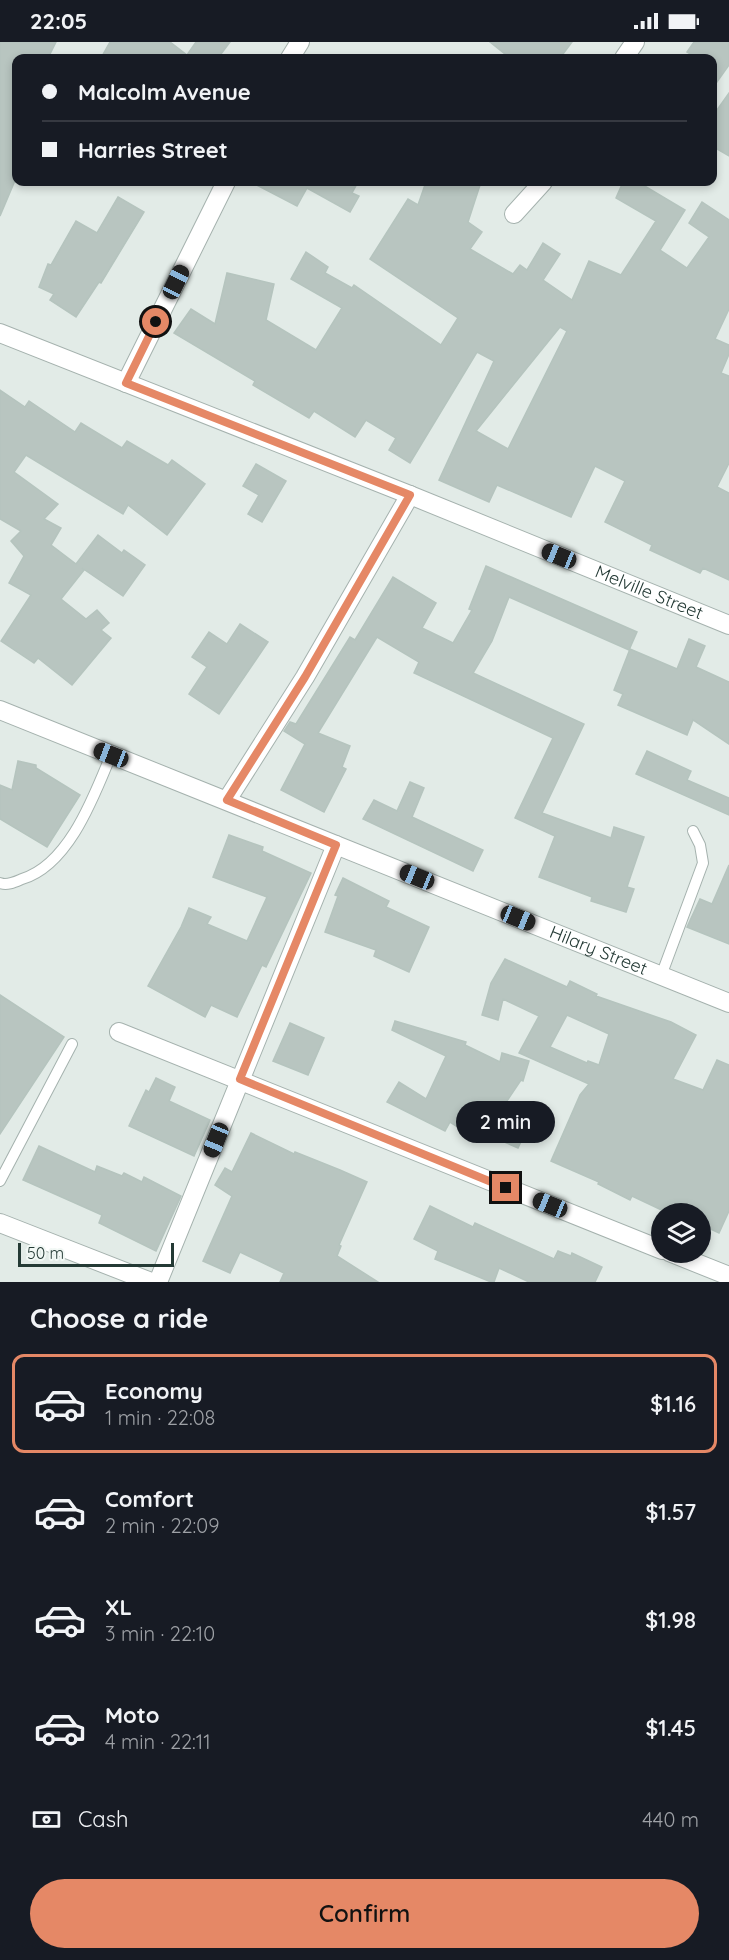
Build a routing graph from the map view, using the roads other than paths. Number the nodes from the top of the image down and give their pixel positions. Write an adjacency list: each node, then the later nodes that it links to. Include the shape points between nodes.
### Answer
1 (224, 186): 5 (street)
2 (539, 186): 3 (street)
3 (514, 214)
4 (0, 333): 5 (street, Melville Street)
5 (126, 383): 6 (street, Melville Street)
6 (410, 495): 7 (street, Melville Street); 10 (street, via 305,677)
7 (729, 625)
8 (0, 710): 9 (street, Hilary Street)
9 (111, 755): 10 (street, Hilary Street); 13 (lane, via 93,799 50,863 32,876 5,885)
10 (227, 800): 12 (street, Hilary Street)
11 (693, 831): 14 (lane, via 703,863)
12 (336, 845): 14 (street, Hilary Street); 18 (street)
13 (0, 883)
14 (661, 976): 15 (street, Hilary Street)
15 (729, 1003)
16 (119, 1032): 18 (street)
17 (72, 1044): 19 (lane)
18 (240, 1079): 21 (street); 25 (street)
19 (0, 1181)
20 (0, 1223): 24 (street)
21 (651, 1246)
22 (696, 1263): 23 (street)
23 (729, 1276)
24 (151, 1282)
25 (158, 1282)

